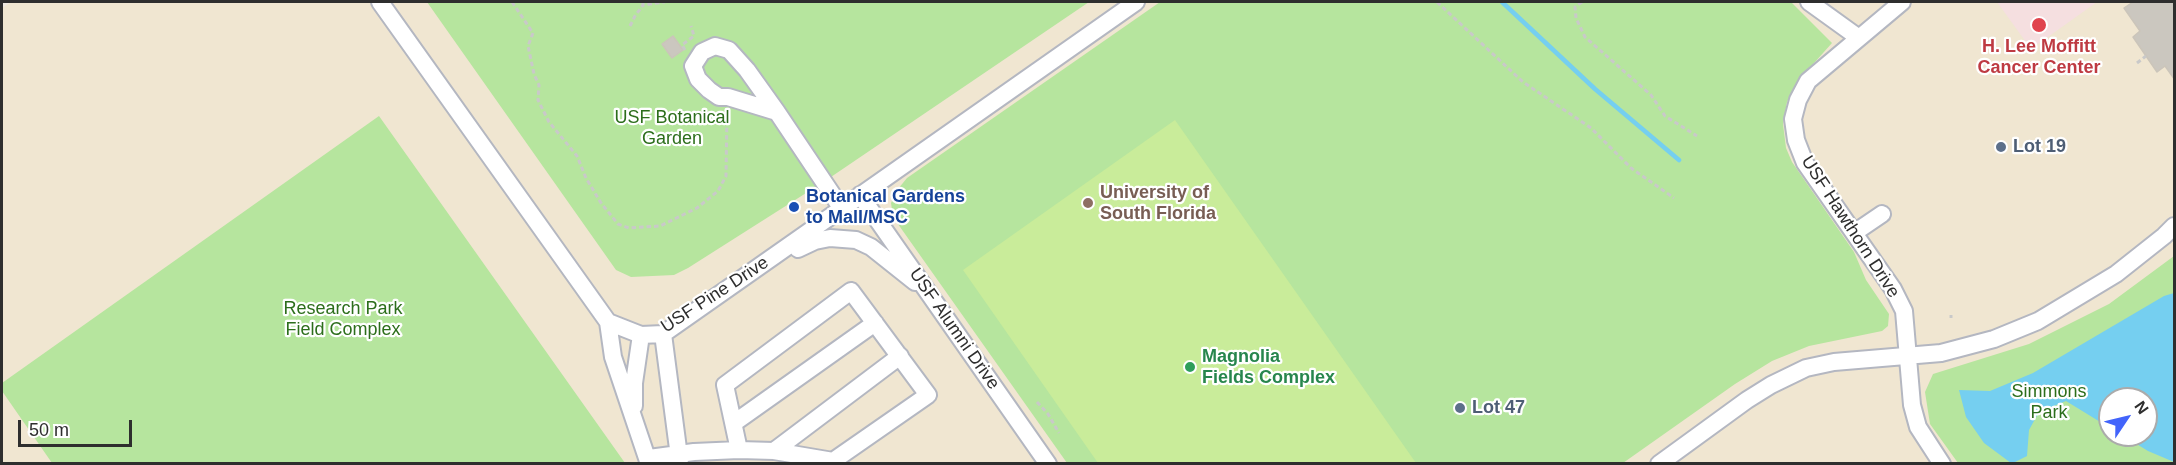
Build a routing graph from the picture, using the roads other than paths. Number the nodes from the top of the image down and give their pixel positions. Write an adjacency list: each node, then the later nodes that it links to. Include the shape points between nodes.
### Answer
1 (380, 2): 14 (street)
2 (1136, 2): 7 (street, USF Pine Drive)
3 (1809, 2): 5 (street)
4 (1902, 2): 5 (street, USF Hawthorn Drive)
5 (1859, 38): 11 (street, USF Hawthorn Drive, via 1808,81 1793,119 1805,162)
6 (777, 112): 6 (street, via 719,97 709,90 696,76 693,66 702,52 715,46 729,50); 8 (street)
7 (860, 195): 8 (street, USF Pine Drive); 13 (street, USF Alumni Drive)
8 (842, 209): 12 (street, USF Pine Drive)
9 (1882, 214): 11 (street)
10 (2175, 226): 18 (street, via 2115,274 2038,321 1994,339 1941,353)
11 (1854, 233): 18 (street, USF Hawthorn Drive, via 1904,311)
12 (754, 270): 13 (street, via 815,241 856,240); 16 (street, USF Pine Drive)
13 (928, 291): 26 (street, USF Alumni Drive)
14 (608, 322): 17 (street, USF Pine Drive); 20 (street, via 613,357)
15 (875, 323): 19 (street); 21 (street); 21 (street, via 851,291 725,386)
16 (663, 334): 17 (street, USF Pine Drive); 24 (street)
17 (641, 335): 20 (street)
18 (1910, 355): 27 (street, via 1806,368 1747,400); 28 (street, USF Hawthorn Drive, via 1917,427)
19 (900, 356): 23 (street); 23 (street, via 928,395 833,461)
20 (634, 416): 25 (street)
21 (734, 423): 22 (street)
22 (739, 450): 23 (street); 24 (street)
23 (774, 451)
24 (680, 459): 25 (street)
25 (649, 461)
26 (1048, 464)
27 (1659, 464)
28 (1942, 464)

